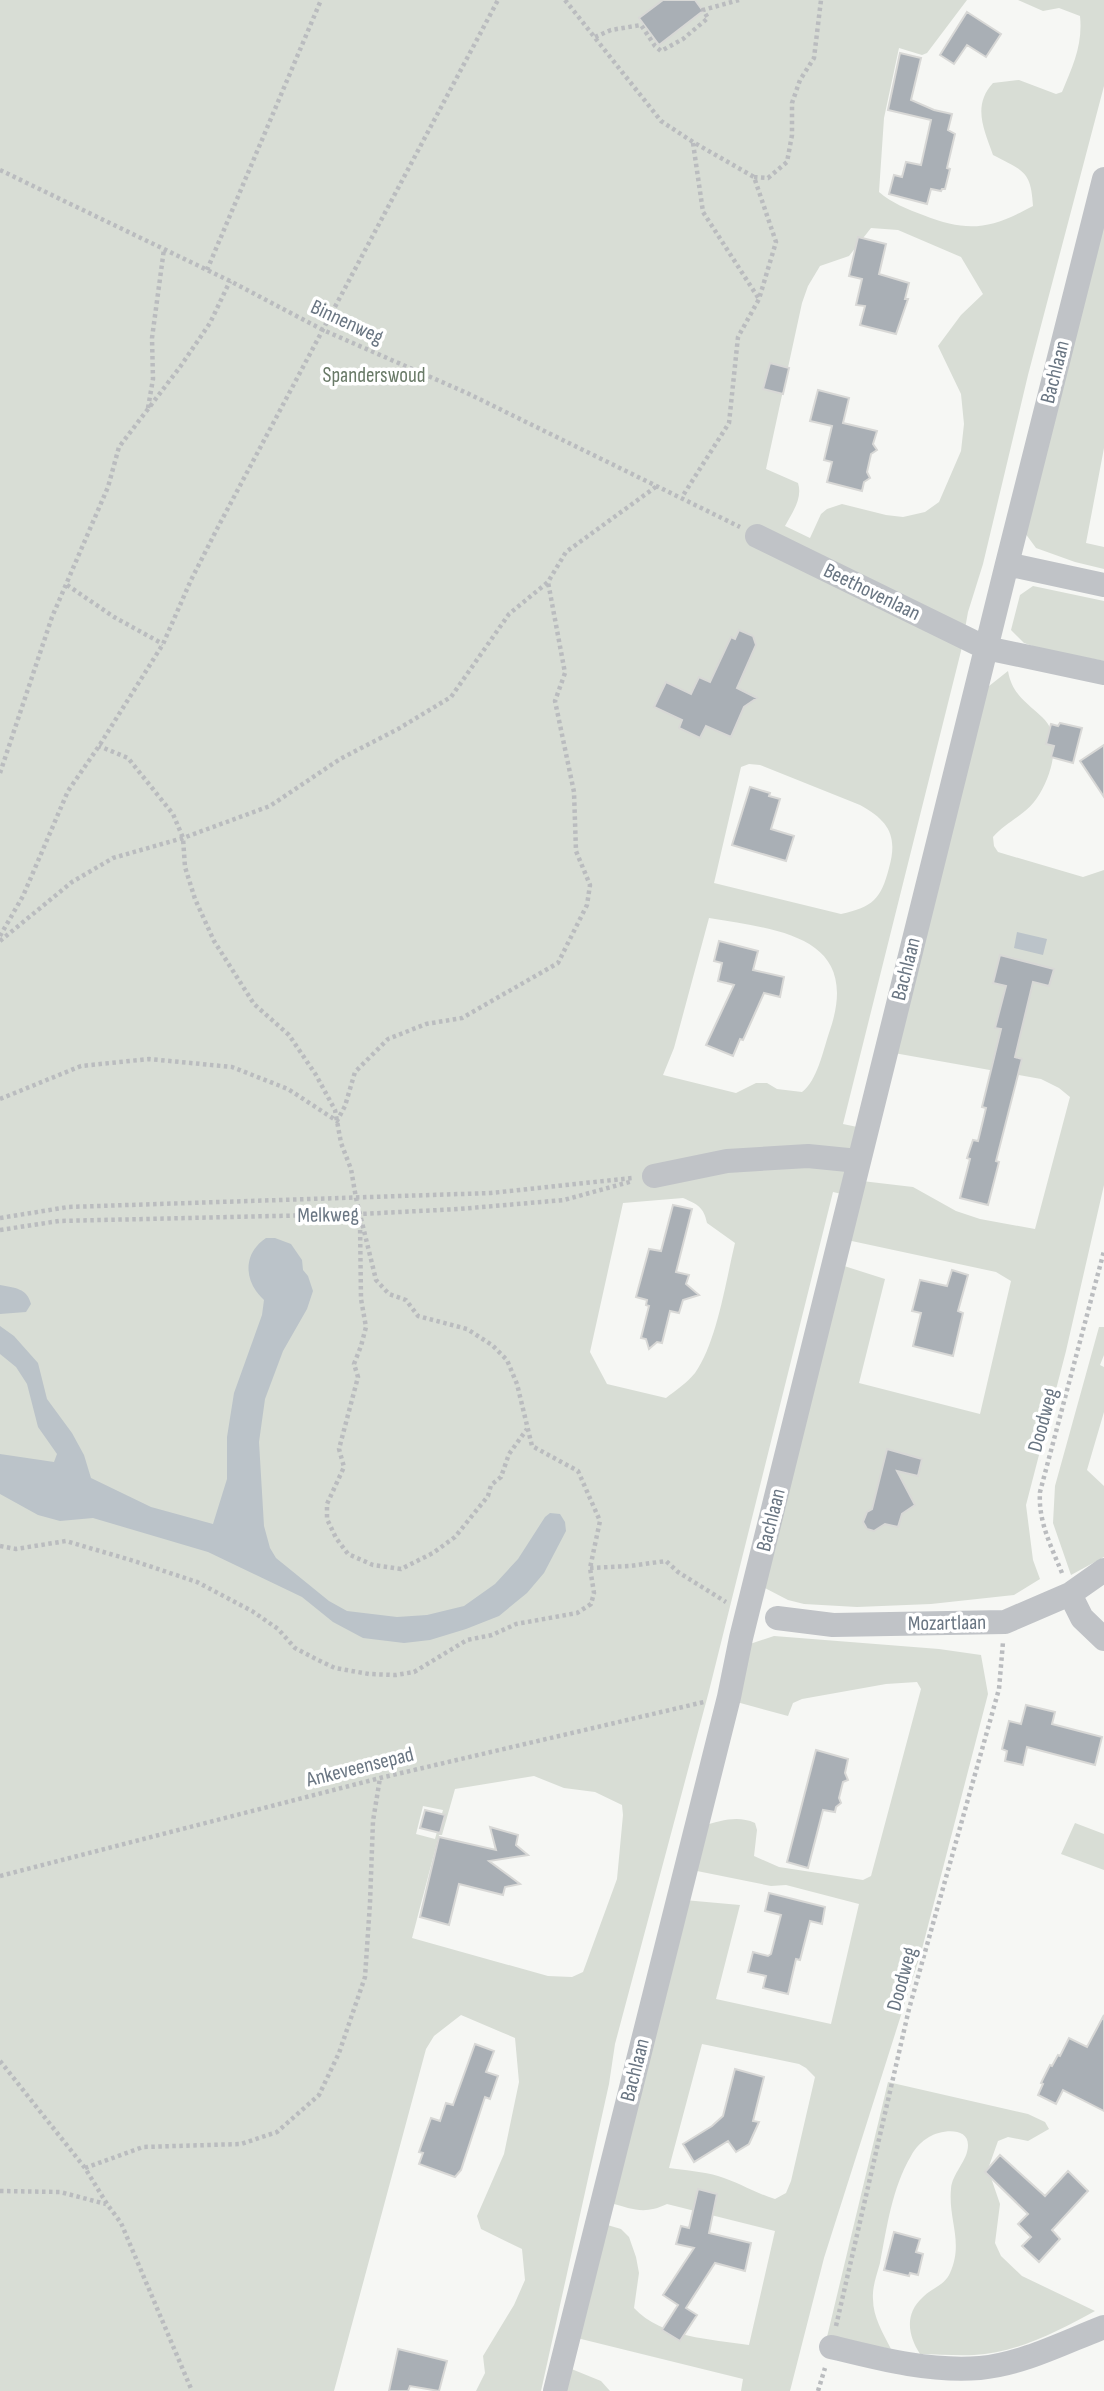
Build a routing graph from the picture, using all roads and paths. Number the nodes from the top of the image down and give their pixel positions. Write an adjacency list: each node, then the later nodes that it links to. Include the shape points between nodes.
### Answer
1 (321, 0): 12 (path)
2 (498, 0): 15 (path)
3 (565, 0): 6 (path)
4 (739, 0): 6 (path, via 703,10 708,18 661,51 641,25)
5 (821, 0): 9 (path, via 814,58 792,103 787,162 768,177)
6 (595, 37): 7 (path, via 661,121)
7 (693, 142): 9 (path); 14 (path, via 703,212)
8 (0, 170): 11 (path, Binnenweg)
9 (754, 177): 14 (path, via 776,242)
10 (1104, 179): 20 (street, Bachlaan)
11 (164, 249): 12 (path, Binnenweg); 16 (path)
12 (207, 270): 13 (path, Binnenweg)
13 (229, 281): 15 (path, Binnenweg); 16 (path, via 211,323)
14 (759, 299): 18 (path, via 738,337 729,423)
15 (323, 330): 17 (path, Binnenweg, via 467,393); 24 (path, via 191,580)
16 (148, 410): 22 (path, via 119,447 108,487)
17 (657, 486): 18 (path, Binnenweg); 21 (path, via 566,552)
18 (682, 497): 19 (path, Binnenweg)
19 (757, 536): 25 (street, Beethovenlaan)
20 (1007, 564): 23 (street); 25 (street)
21 (548, 582): 29 (path, via 509,614 451,697 340,759 270,806); 32 (path, via 565,673 555,701 574,792 576,851 590,885 587,905 558,964 462,1018 426,1024 388,1039 355,1072)
22 (67, 585): 24 (path); 28 (path)
23 (1104, 585)
24 (163, 644): 27 (path)
25 (986, 648): 26 (street, Beethovenlaan); 33 (street, Bachlaan)
26 (1104, 673)
27 (99, 746): 29 (path, via 128,758 173,814); 30 (path, via 68,791)
28 (0, 773)
29 (183, 838): 30 (path, via 113,858); 32 (path, via 195,899 214,941 254,1004 289,1035 310,1065)
30 (0, 938)
31 (0, 1098): 32 (path, via 81,1066 149,1059 232,1067 288,1088)
32 (337, 1121): 35 (path)
33 (858, 1161): 34 (street, via 808,1156 754,1159); 45 (street, Bachlaan)
34 (654, 1176): 35 (path, Melkweg, via 503,1192); 36 (path, Melkweg, via 564,1200)
35 (356, 1198): 36 (path); 37 (path, Melkweg, via 68,1207)
36 (360, 1214): 38 (path, Melkweg, via 59,1221); 40 (path, via 376,1280 389,1294 406,1300 418,1316 467,1329 492,1345 506,1360 517,1384); 40 (path, via 361,1299 366,1327 354,1364 358,1377 339,1450 344,1466 327,1504 327,1519 336,1538 348,1553 373,1565 401,1569 433,1553 455,1537 488,1496)
37 (0, 1218)
38 (0, 1230)
39 (1104, 1251): 44 (path, Doodweg, via 1040,1492 1042,1524)
40 (527, 1429): 42 (path, via 532,1446 578,1471 600,1521)
41 (0, 1546): 42 (path, via 16,1549 66,1541 134,1561 218,1592 278,1629 295,1647 335,1668 369,1674 414,1672 467,1640 516,1624 577,1613 591,1604)
42 (590, 1568): 45 (path, via 666,1561 678,1573)
43 (1104, 1570): 44 (street, Mozartlaan)
44 (1070, 1594): 47 (street, Mozartlaan); 48 (street, via 1082,1618)
45 (748, 1613): 49 (street, Bachlaan)
46 (777, 1618): 47 (street, Mozartlaan, via 833,1625)
47 (1005, 1622): 57 (path, Doodweg, via 999,1689 909,2009)
48 (1104, 1639)
49 (729, 1696): 50 (path, Ankeveensepad); 59 (street, Bachlaan)
50 (380, 1778): 51 (path, Ankeveensepad); 53 (path, via 373,1821 365,1977 319,2095 277,2132 242,2144 143,2147)
51 (0, 1876)
52 (0, 2061): 53 (path)
53 (85, 2168): 55 (path)
54 (0, 2191): 55 (path, via 60,2192)
55 (107, 2204): 58 (path, via 121,2223)
56 (1104, 2327): 57 (street, via 982,2368 897,2363)
57 (831, 2347)
58 (192, 2391)
59 (555, 2391)

